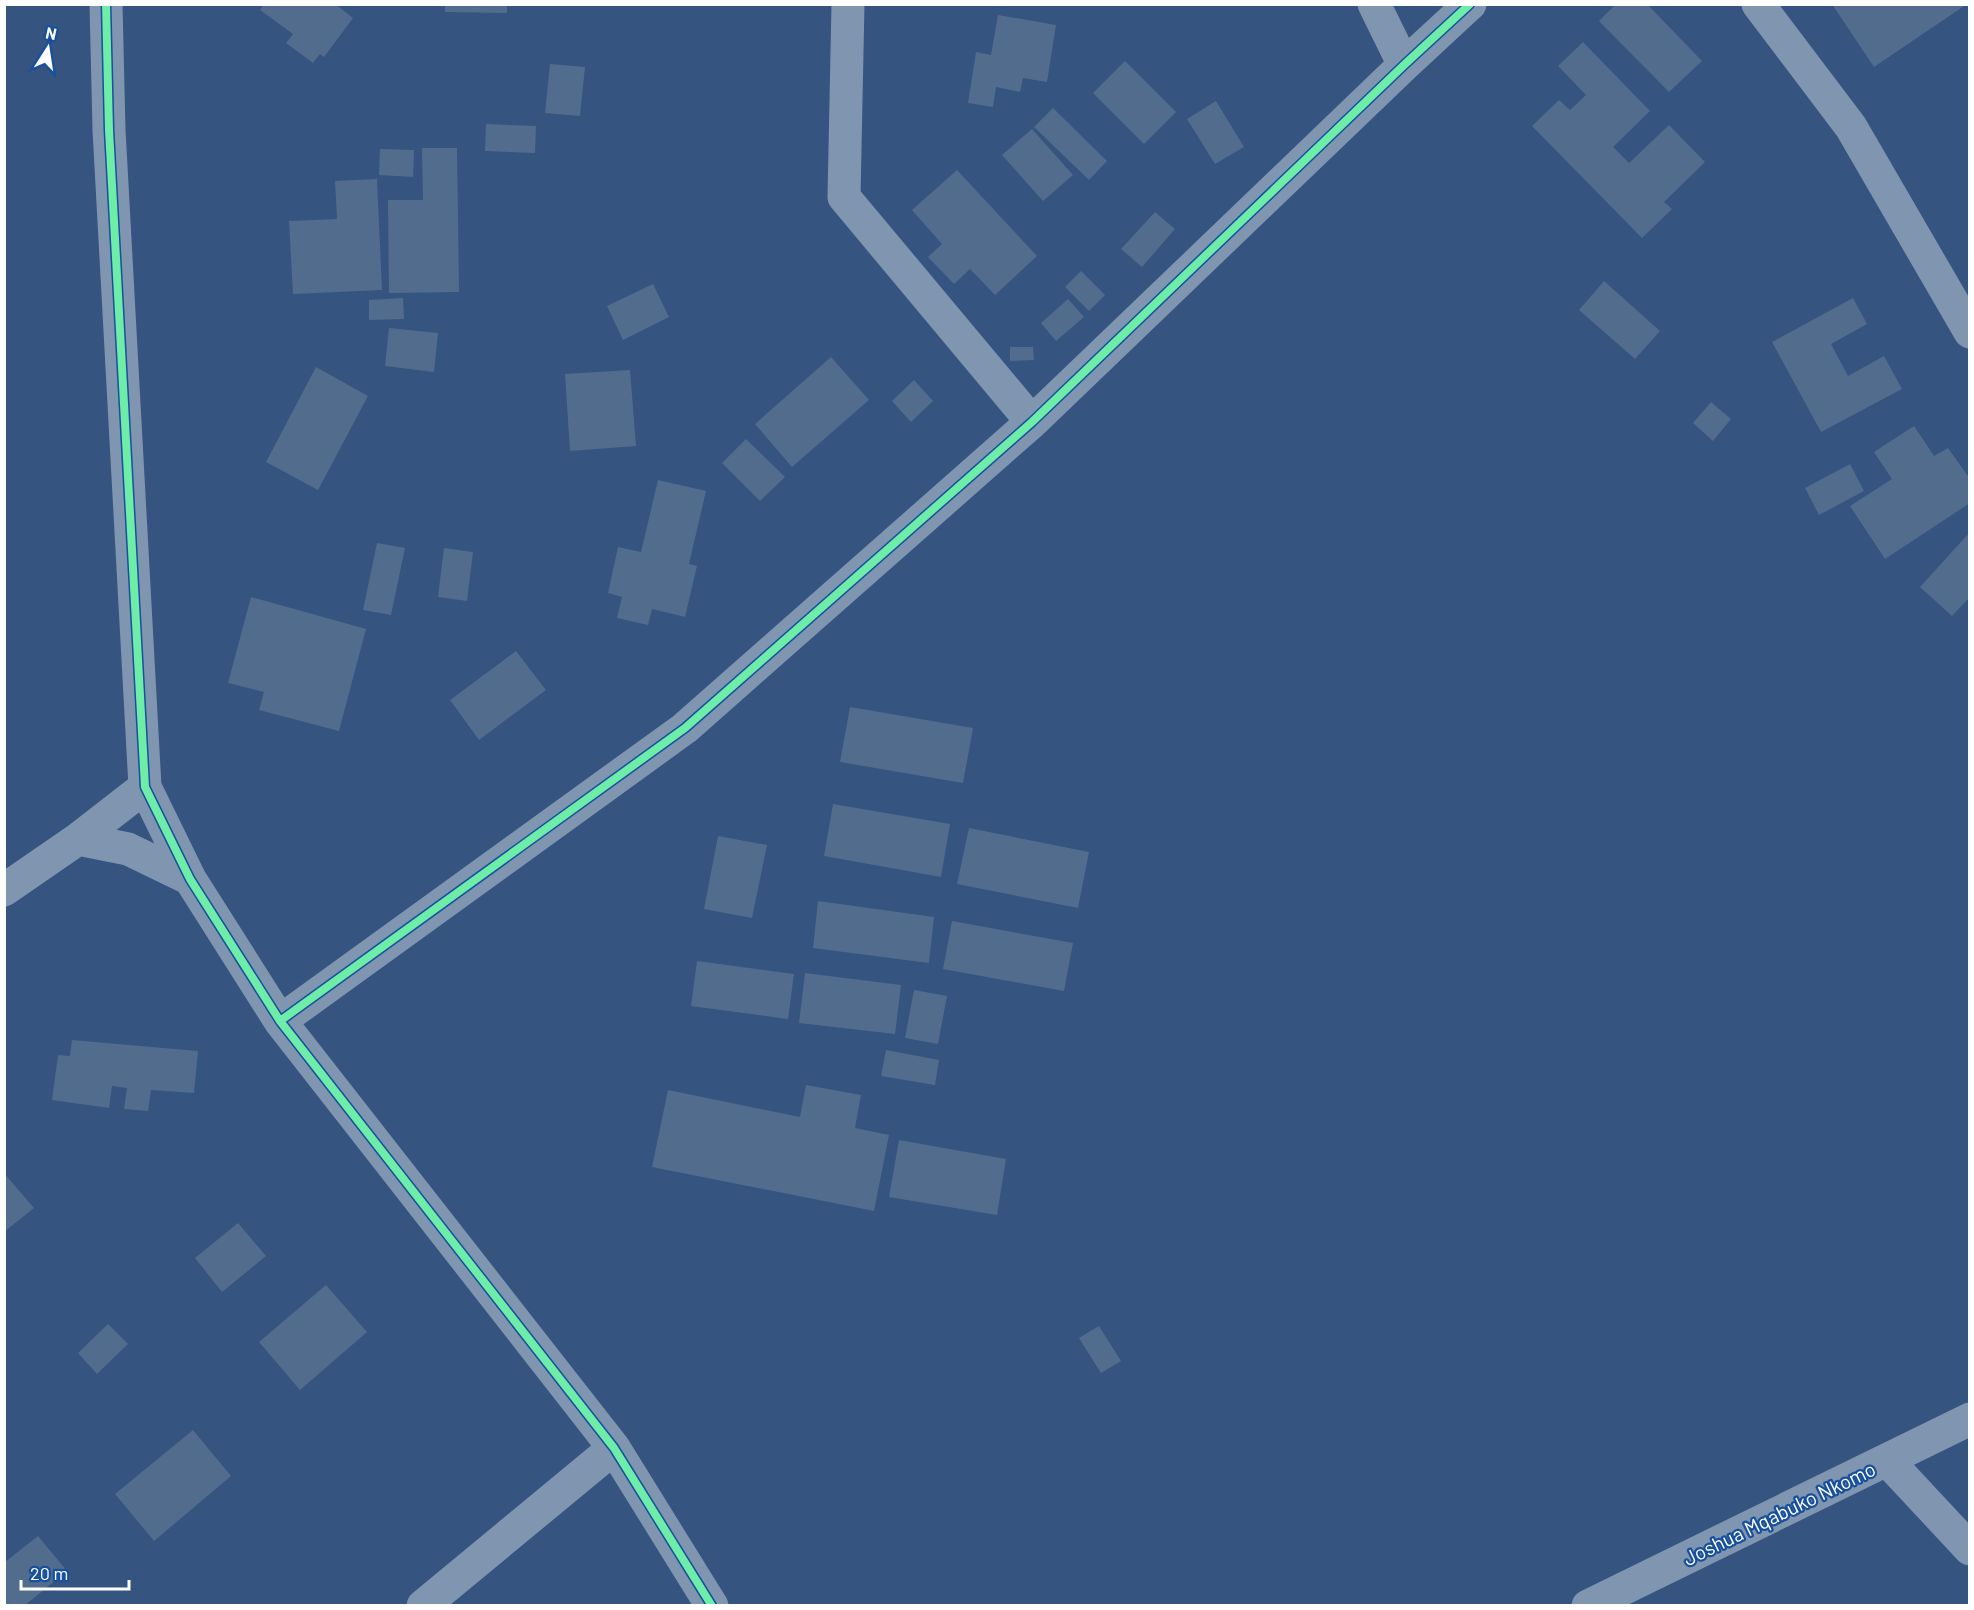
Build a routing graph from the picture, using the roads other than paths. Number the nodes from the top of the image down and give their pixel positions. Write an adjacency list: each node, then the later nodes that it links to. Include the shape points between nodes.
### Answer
1 (106, 4): 9 (street, via 109,130)
2 (848, 4): 8 (street, via 844,197)
3 (1374, 4): 6 (street)
4 (1470, 4): 6 (street)
5 (1758, 4): 7 (street, via 1851,128)
6 (1404, 65): 8 (street)
7 (1970, 332)
8 (1032, 422): 13 (street, via 685,728)
9 (146, 787): 10 (street); 11 (street)
10 (78, 839): 11 (street, via 128,849); 12 (street)
11 (190, 879): 13 (street)
12 (4, 890)
13 (280, 1022): 15 (street)
14 (1970, 1419): 16 (street, Joshua Mqabuko Nkomo)
15 (614, 1448): 18 (street); 19 (street)
16 (1887, 1460): 17 (street); 20 (street, Joshua Mqabuko Nkomo)
17 (1970, 1549)
18 (423, 1605)
19 (712, 1605)
20 (1588, 1605)

